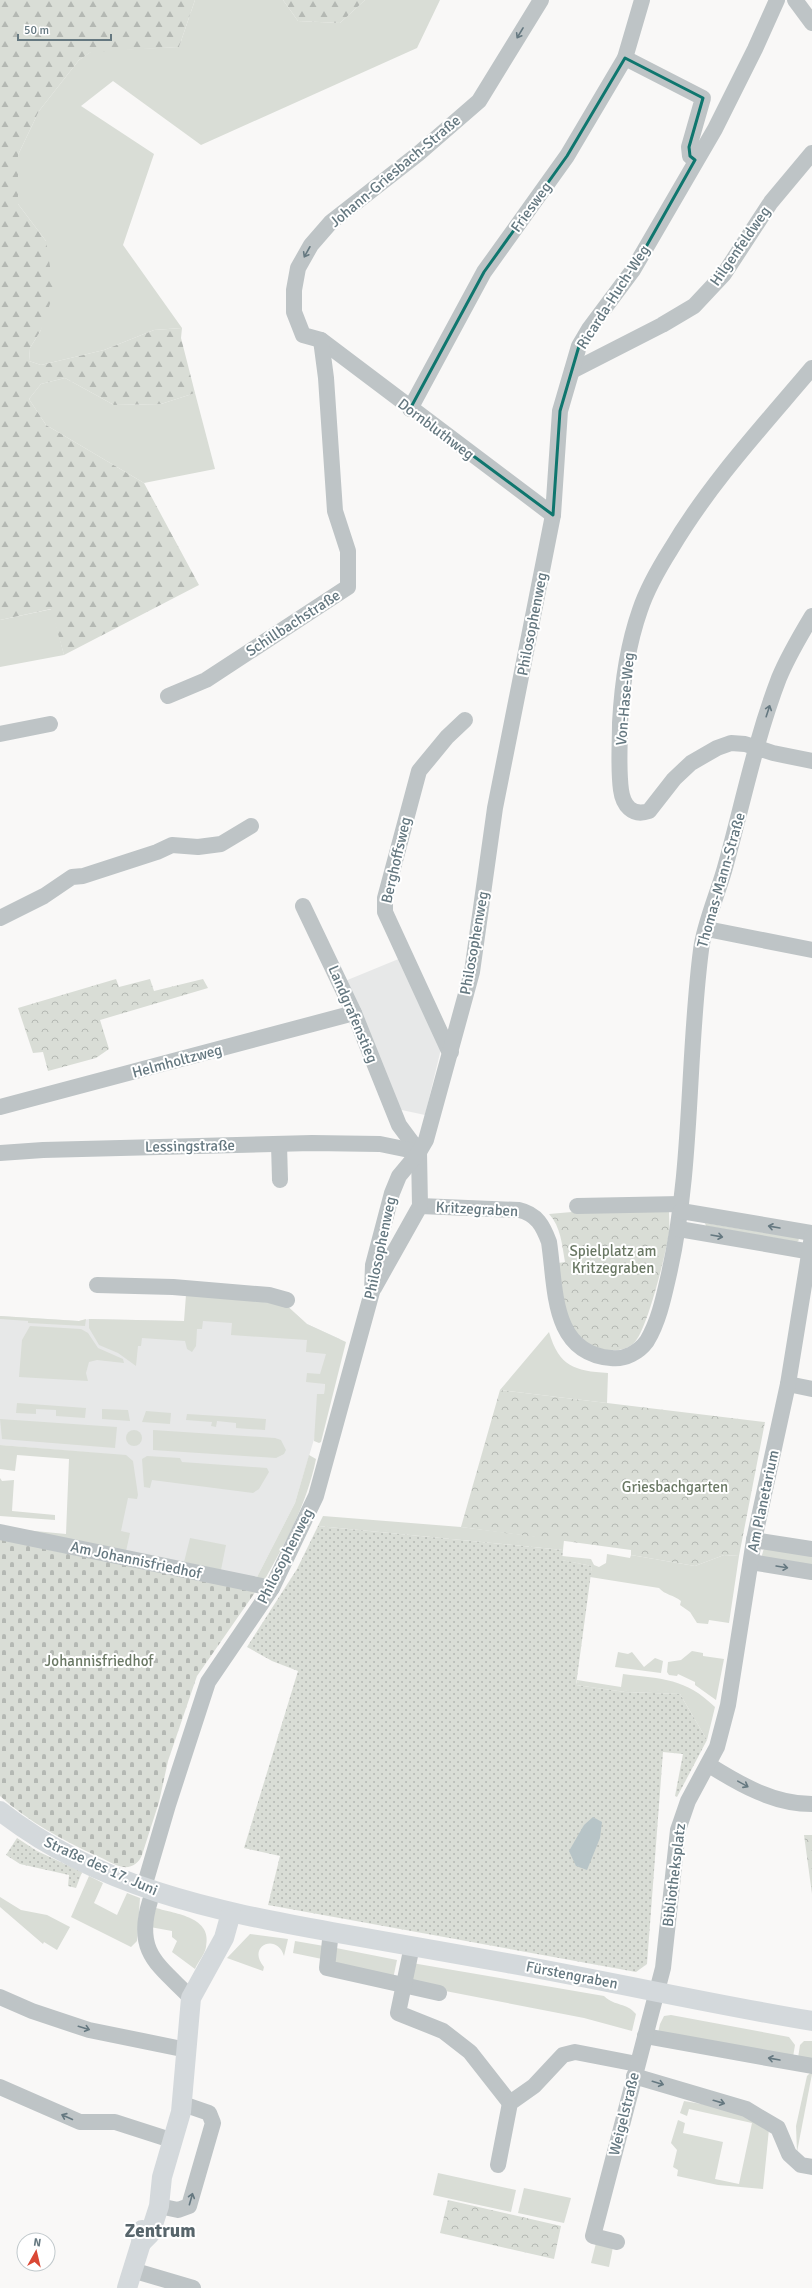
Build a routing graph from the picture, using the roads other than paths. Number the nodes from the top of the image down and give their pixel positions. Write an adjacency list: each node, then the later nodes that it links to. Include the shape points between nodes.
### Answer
1 (541, 0): 9 (street, Johann-Griesbach-Straße, one-way to 9, via 479,101 418,154 331,222 310,244 298,268 294,312 303,335)
2 (642, 0): 6 (street, Friesweg)
3 (777, 0): 8 (street, Ricarda-Huch-Weg, via 715,129)
4 (795, 0): 5 (street)
5 (812, 23)
6 (625, 58): 8 (street, via 703,98 689,147 690,156); 12 (street, Friesweg, via 568,156 484,272)
7 (812, 153): 11 (street, Hilgenfeldweg, via 771,202 724,274 694,306)
8 (695, 160): 11 (street, Ricarda-Huch-Weg, via 633,270 579,346)
9 (321, 340): 12 (street, Dornbluthweg); 15 (street, Schillbachstraße, via 335,510 348,551 348,587 206,680)
10 (812, 368): 19 (street, Von-Hase-Weg, via 688,520 658,570 640,610 628,651 621,706 623,800 634,812 649,811 674,779 691,763 731,743)
11 (572, 371): 13 (street, Ricarda-Huch-Weg, via 560,411)
12 (410, 410): 13 (street, Dornbluthweg)
13 (553, 515): 27 (street, Philosophenweg, via 495,808 472,972)
14 (812, 616): 19 (street, Thomas-Mann-Straße, one-way to 14, via 780,677)
15 (168, 696)
16 (465, 720): 27 (street, Berghoffsweg, via 419,771 385,898 385,912)
17 (50, 724): 18 (street)
18 (0, 734)
19 (757, 748): 20 (street); 24 (street, Thomas-Mann-Straße)
20 (812, 761)
21 (251, 826): 23 (street, via 221,844 198,847 172,845 83,876 72,877 44,896)
22 (304, 906): 26 (street, Landgrafenstieg)
23 (0, 918)
24 (707, 929): 25 (street); 35 (street, Thomas-Mann-Straße, via 701,948)
25 (812, 950)
26 (354, 1013): 28 (street, Helmholtzweg); 30 (street, Landgrafenstieg, via 399,1125)
27 (451, 1052): 30 (street, Philosophenweg, via 428,1133)
28 (0, 1107)
29 (279, 1144): 30 (street, Lessingstraße, via 380,1144); 31 (street, Lessingstraße, via 51,1149); 32 (street)
30 (419, 1152): 33 (street, Kritzegraben); 40 (street, Philosophenweg, via 399,1176 392,1193 373,1265)
31 (0, 1153)
32 (280, 1180)
33 (420, 1206): 36 (street, Kritzegraben, via 519,1210 534,1216 549,1242 561,1324 581,1349 597,1357 614,1359 636,1353 646,1342 666,1287); 40 (street, Kritzegraben)
34 (577, 1206): 35 (street)
35 (681, 1208): 36 (street, Thomas-Mann-Straße); 37 (street, one-way to 35)
36 (679, 1229): 38 (street, one-way to 38)
37 (812, 1233)
38 (811, 1246): 42 (street, Am Planetarium)
39 (97, 1285): 41 (street, via 269,1294)
40 (372, 1292): 49 (street, Philosophenweg, via 316,1496)
41 (287, 1300)
42 (788, 1384): 43 (street); 45 (street, Am Planetarium)
43 (812, 1389)
44 (0, 1532): 49 (street, Am Johannisfriedhof)
45 (754, 1540): 46 (street); 47 (street, Am Planetarium)
46 (812, 1549)
47 (751, 1562): 48 (street, one-way to 48); 50 (street, Am Planetarium, via 728,1705 717,1747)
48 (812, 1572)
49 (272, 1588): 53 (street, Philosophenweg, via 208,1682 168,1805)
50 (709, 1765): 51 (street, one-way to 51, via 765,1796 798,1804); 58 (street, Bibliotheksplatz, via 688,1801 678,1830 665,1957)
51 (812, 1804)
52 (0, 1811): 53 (main road, Straße des 17. Juni, via 65,1853)
53 (147, 1894): 54 (main road, Straße des 17. Juni); 61 (street, Philosophenweg, via 147,1946 152,1957)
54 (231, 1913): 55 (main road, Fürstengraben); 61 (main road, via 224,1938)
55 (331, 1931): 56 (main road, Fürstengraben); 57 (street, via 327,1968)
56 (412, 1946): 57 (street); 58 (main road, Fürstengraben)
57 (404, 1984): 59 (street); 68 (street, via 398,2013 443,2031 470,2052)
58 (657, 1992): 62 (main road, Fürstengraben); 63 (street, Weigelstraße)
59 (439, 1993)
60 (0, 1996): 64 (street, one-way to 64, via 32,2011 89,2030)
61 (191, 1998): 64 (main road)
62 (812, 2021)
63 (645, 2036): 65 (street, one-way to 63); 66 (street, Weigelstraße)
64 (187, 2050): 69 (main road)
65 (812, 2066)
66 (635, 2070): 68 (street, via 575,2052 563,2055 534,2086); 72 (street, one-way to 72, via 746,2109 778,2128 789,2154); 75 (street, Weigelstraße, via 593,2236)
67 (0, 2087): 70 (street, one-way to 67, via 115,2122 80,2122)
68 (510, 2103): 71 (street)
69 (183, 2104): 70 (main road); 74 (street, one-way to 69, via 178,2210 189,2206 213,2123 209,2113)
70 (174, 2141): 73 (main road)
71 (498, 2164)
72 (806, 2166)
73 (162, 2177): 74 (main road); 76 (main road, via 154,2185 146,2211)
74 (159, 2206): 76 (main road, via 150,2234)
75 (617, 2242)
76 (141, 2243): 77 (main road)
77 (130, 2279): 78 (street)
78 (193, 2288)

